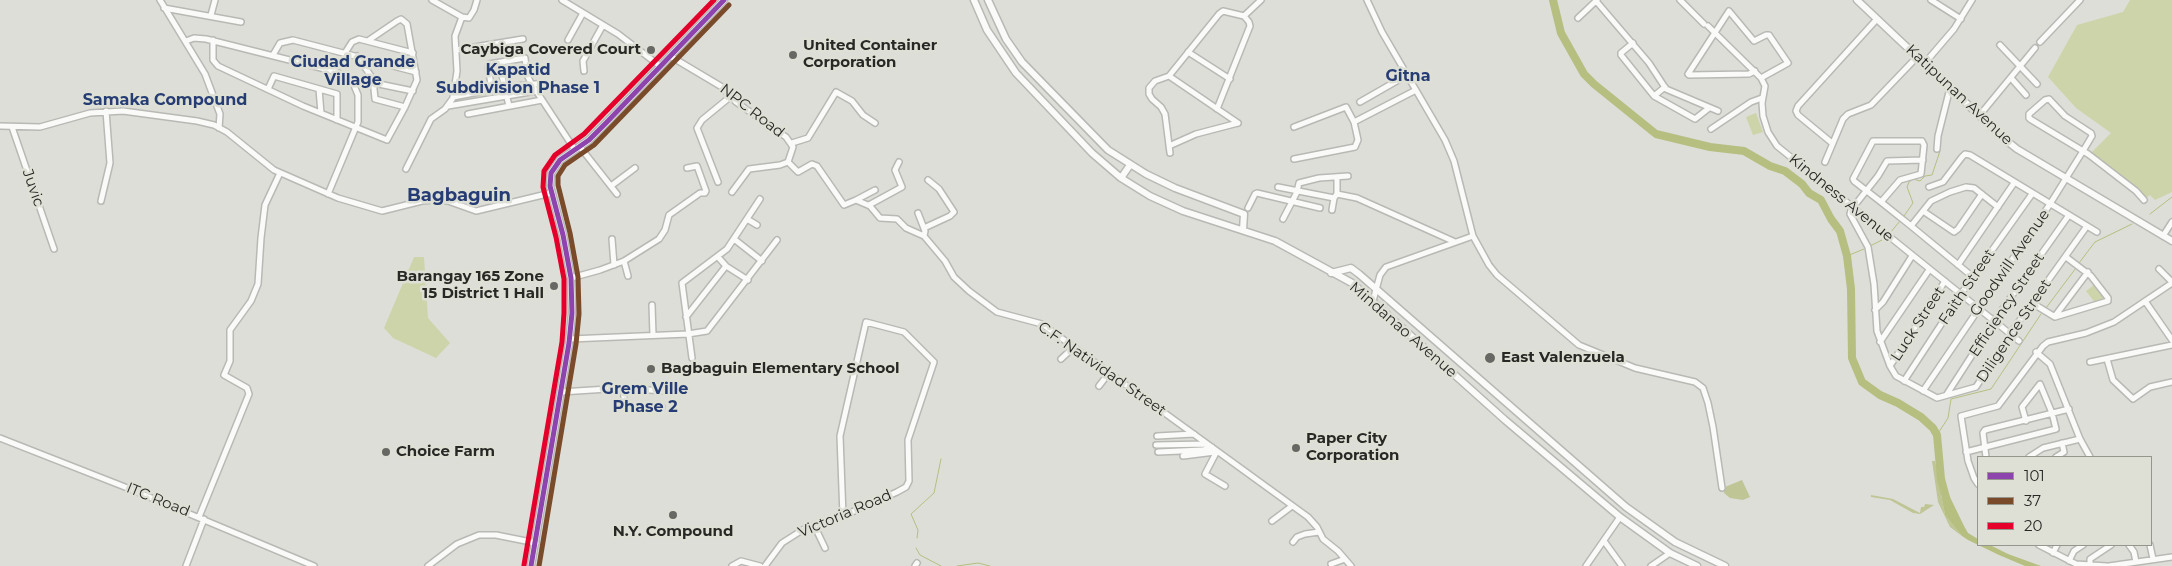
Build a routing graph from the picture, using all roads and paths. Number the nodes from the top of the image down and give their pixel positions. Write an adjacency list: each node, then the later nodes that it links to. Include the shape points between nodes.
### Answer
1 (160, 0): 17 (street)
2 (215, 0): 19 (street)
3 (432, 0): 21 (street)
4 (476, 0): 21 (street, via 471,16)
5 (562, 0): 18 (street)
6 (724, 0): 43 (main road)
7 (974, 0): 118 (main road, Mindanao Avenue, via 987,30 1016,73 1099,160)
8 (988, 0): 111 (main road, via 1006,39 1026,67 1108,150)
9 (1260, 0): 20 (street)
10 (1367, 0): 54 (street)
11 (1680, 0): 27 (street)
12 (1857, 0): 24 (main road, Katipunan Avenue)
13 (1931, 0): 23 (street)
14 (1972, 0): 23 (street)
15 (2080, 0): 33 (street)
16 (1593, 1): 22 (street); 34 (street)
17 (164, 8): 19 (street); 32 (street)
18 (583, 13): 26 (street); 31 (street)
19 (211, 15): 25 (street)
20 (1244, 16): 39 (street, via 1223,11); 56 (street, via 1249,22 1249,30)
21 (462, 17): 37 (street, via 455,36)
22 (1578, 18)
23 (1961, 18): 46 (street)
24 (1877, 19): 44 (main road, Katipunan Avenue); 100 (street, via 1796,111)
25 (241, 22)
26 (604, 25): 47 (street); 50 (street, via 583,60)
27 (1714, 31): 51 (street); 51 (street, via 1688,75 1749,74); 57 (street, via 1730,11 1753,41 1769,35 1788,63)
28 (523, 39): 37 (street)
29 (213, 40): 32 (street, via 197,37); 41 (street); 66 (street, via 216,64)
30 (369, 40): 38 (street); 38 (street, via 401,19 407,24); 40 (street, via 356,40)
31 (568, 40)
32 (186, 41): 96 (street, via 219,108)
33 (2040, 42)
34 (1633, 43): 64 (street); 74 (street, via 1621,56)
35 (2000, 45): 48 (street)
36 (2035, 48): 48 (street)
37 (456, 50): 75 (street)
38 (413, 52): 52 (street)
39 (1188, 52): 55 (street); 56 (street)
40 (345, 53): 41 (street, via 289,40 280,43); 42 (street)
41 (273, 56): 97 (street, via 337,72 348,78 358,95)
42 (356, 56): 52 (street); 59 (street)
43 (670, 56): 47 (main road); 76 (street, NPC Road, via 722,87)
44 (1917, 58): 46 (main road, Katipunan Avenue); 100 (street, via 1871,105 1843,119)
45 (500, 63): 49 (street, via 524,58); 53 (street); 68 (street, via 488,66)
46 (1924, 64): 65 (main road, Katipunan Avenue)
47 (660, 66): 102 (main road, via 606,123)
48 (2020, 66): 58 (street); 62 (street)
49 (526, 70): 53 (street); 60 (street)
50 (584, 71)
51 (1755, 71): 57 (street)
52 (416, 72): 70 (street)
53 (502, 74): 63 (street)
54 (1408, 75): 69 (street); 79 (street)
55 (1169, 76): 84 (street); 101 (street, via 1151,83 1149,94 1164,110)
56 (1230, 78): 84 (street)
57 (1761, 78): 77 (street, Kindness Avenue, via 1765,86)
58 (2011, 78): 72 (street); 89 (street)
59 (374, 83): 70 (street); 82 (street, via 375,99)
60 (531, 83): 61 (street); 63 (street); 71 (street)
61 (545, 83)
62 (2037, 84)
63 (505, 87): 68 (street); 73 (street)
64 (1665, 87): 74 (street); 83 (street)
65 (1950, 88): 89 (main road, Katipunan Avenue); 103 (street)
66 (268, 89): 67 (street, via 274,76); 87 (street)
67 (319, 89): 87 (street); 90 (street, via 337,94)
68 (492, 89): 75 (street)
69 (1416, 90): 91 (street); 164 (street, via 1454,161)
70 (413, 91): 82 (street)
71 (536, 91): 73 (street); 78 (street)
72 (2026, 95)
73 (507, 96): 80 (street); 81 (street)
74 (1654, 96): 83 (street, via 1695,119)
75 (453, 97): 80 (street)
76 (730, 97): 99 (street, NPC Road); 121 (street, via 696,128)
77 (1762, 98): 98 (street); 146 (street, Kindness Avenue, via 1764,120 1777,146)
78 (542, 100): 81 (street); 102 (street)
79 (1360, 102)
80 (448, 106): 114 (street, via 431,119)
81 (509, 106): 88 (street)
82 (405, 107): 97 (street, via 387,140)
83 (1709, 108): 86 (street)
84 (1217, 109): 101 (street, via 1238,123 1196,134)
85 (106, 111): 94 (street, via 40,127); 96 (street, via 162,115); 141 (street, via 110,163)
86 (1718, 111)
87 (320, 113): 90 (street)
88 (468, 114)
89 (1979, 116): 119 (main road, Katipunan Avenue, via 2017,149)
90 (337, 120): 97 (street)
91 (1354, 122): 95 (street, via 1345,107); 106 (street, via 1358,140 1356,147)
92 (874, 123): 99 (street, via 852,101 836,92 808,138)
93 (0, 126): 94 (street)
94 (12, 127): 171 (street, Juvic)
95 (1294, 127)
96 (220, 128): 115 (street)
97 (356, 128): 132 (street)
98 (1711, 129)
99 (792, 143): 108 (street, NPC Road)
100 (1832, 143): 110 (street)
101 (1169, 146): 105 (street)
102 (577, 148): 124 (street); 131 (main road, via 553,169)
103 (1937, 149)
104 (2083, 151): 104 (street, Goodwill Avenue, via 2091,133 2065,116 2047,98 2028,115); 119 (street, Goodwill Avenue); 140 (street)
105 (1170, 153)
106 (1294, 159)
107 (1923, 160): 128 (street, via 1886,161); 128 (street, via 1924,143 1921,141 1874,141 1853,178); 143 (street, via 1920,175 1900,180)
108 (788, 162): 129 (street, via 780,166 749,169); 139 (street, via 798,172 816,165 843,204)
109 (898, 162): 145 (street, via 895,170 902,187)
110 (1825, 162)
111 (1130, 165): 118 (main road); 150 (main road, via 1175,188)
112 (636, 168): 124 (street)
113 (687, 168): 175 (street, via 697,166 705,193 673,211 659,239)
114 (406, 169)
115 (280, 173): 132 (street); 254 (street, via 265,205 258,284 251,301 230,330 230,361 224,374 247,388 249,394)
116 (1348, 176): 117 (street)
117 (1337, 177): 130 (street, via 1299,183); 136 (street)
118 (1121, 178): 161 (main road, Mindanao Avenue, via 1183,211)
119 (2066, 178): 144 (street, Goodwill Avenue); 165 (main road, Katipunan Avenue)
120 (928, 180): 160 (street, via 939,189 954,212)
121 (718, 182)
122 (2014, 183): 123 (street, via 1965,154 1943,182); 135 (street); 147 (street)
123 (1936, 185): 126 (street); 137 (street)
124 (611, 186): 133 (street)
125 (1278, 187): 130 (street)
126 (1929, 187)
127 (875, 190): 139 (street)
128 (1867, 191): 143 (street); 146 (street)
129 (732, 192)
130 (1297, 192): 136 (street); 142 (street)
131 (551, 193): 132 (street, via 476,211 436,200 382,211); 186 (main road)
132 (328, 194)
133 (617, 194)
134 (1982, 194): 137 (street, via 1971,187); 147 (street); 151 (street, via 1954,232)
135 (2032, 194): 144 (street); 185 (street, Faith Street)
136 (1336, 196): 149 (street); 170 (street, via 1358,198)
137 (1940, 196): 151 (street)
138 (760, 199): 154 (street)
139 (856, 200): 145 (street, C.F. Natividad Street)
140 (2144, 200)
141 (101, 201)
142 (1292, 202): 148 (street); 150 (street, via 1257,193); 155 (street)
143 (1881, 202): 158 (street)
144 (2050, 204): 153 (street); 196 (street, Goodwill Avenue)
145 (869, 205): 163 (street, C.F. Natividad Street, via 880,218 897,219 906,228)
146 (1854, 207): 172 (street, Kindness Avenue); 197 (street, Diligence Street, via 1850,216 1868,247)
147 (1998, 207): 177 (street)
148 (1320, 208)
149 (1332, 210)
150 (1246, 211): 161 (main road)
151 (1922, 211): 158 (street)
152 (918, 213): 160 (street)
153 (2069, 215): 159 (street); 200 (street, Efficiency Street)
154 (747, 219): 157 (street); 167 (street)
155 (1283, 219)
156 (2172, 222): 165 (street)
157 (757, 225)
158 (1911, 226): 177 (street)
159 (2087, 226): 162 (street); 173 (street, Diligence Street)
160 (924, 228): 163 (street)
161 (1243, 230): 183 (main road, Mindanao Avenue, via 1275,240)
162 (2097, 232)
163 (924, 236): 211 (street, C.F. Natividad Street, via 957,280 991,308 1042,324)
164 (1473, 236): 170 (street); 250 (street, via 1497,275 1579,345 1648,372 1695,382 1703,388)
165 (2163, 236): 169 (main road, Katipunan Avenue)
166 (612, 239): 178 (street)
167 (734, 239): 174 (street); 176 (street)
168 (777, 240): 176 (street)
169 (2172, 241)
170 (1455, 242): 190 (street, via 1386,267)
171 (54, 249)
172 (1912, 256): 181 (street, Kindness Avenue); 197 (street)
173 (2066, 257): 182 (street); 194 (street, Diligence Street)
174 (718, 258): 179 (street); 198 (street, via 682,283)
175 (624, 261): 178 (street); 184 (street)
176 (762, 261): 187 (street)
177 (1958, 265): 185 (street)
178 (614, 266): 186 (street)
179 (726, 266): 187 (street); 198 (street)
180 (2159, 269): 189 (street)
181 (1929, 270): 188 (street, Kindness Avenue); 209 (street)
182 (2088, 272): 199 (street); 199 (street, via 2108,301)
183 (1331, 273): 190 (main road, Mindanao Avenue, via 1350,268); 192 (main road, Mindanao Avenue)
184 (628, 276)
185 (1973, 277): 191 (street, Faith Street)
186 (571, 278): 205 (main road)
187 (748, 280): 201 (street, via 710,328)
188 (1945, 281): 191 (street, Kindness Avenue); 217 (street, Luck Street)
189 (2172, 283): 193 (street)
190 (1377, 288): 192 (street); 202 (main road, Mindanao Avenue)
191 (1961, 294): 196 (street, Kindness Avenue); 219 (street, Faith Street)
192 (1373, 301): 208 (main road, Mindanao Avenue)
193 (2145, 302): 206 (street); 212 (street, via 2114,322 2048,342)
194 (2032, 303): 199 (street); 203 (street, Diligence Street)
195 (652, 305): 204 (street)
196 (1978, 308): 200 (street, Kindness Avenue); 223 (street, Goodwill Avenue)
197 (1876, 310): 209 (street, Diligence Street)
198 (686, 317): 201 (street)
199 (2055, 317)
200 (1994, 321): 203 (street, Kindness Avenue); 226 (street, Efficiency Street)
201 (688, 334): 204 (street); 213 (street)
202 (1428, 334): 208 (main road); 231 (main road, Mindanao Avenue)
203 (2010, 334): 207 (street, Kindness Avenue); 226 (street, Diligence Street, via 1976,387)
204 (653, 335): 205 (street)
205 (570, 339): 224 (main road)
206 (2172, 340)
207 (2019, 341)
208 (1419, 342): 236 (main road, Mindanao Avenue)
209 (1880, 342): 217 (street, Diligence Street)
210 (2172, 345): 215 (street)
211 (1074, 347): 214 (street); 218 (street, C.F. Natividad Street)
212 (2036, 352): 228 (street, via 2050,364); 242 (street, via 1998,406 1961,416)
213 (692, 358)
214 (1061, 359)
215 (2107, 359): 216 (street); 220 (street, via 2113,380 2133,399 2150,387)
216 (2090, 362)
217 (1890, 366): 219 (street, Diligence Street)
218 (1110, 373): 221 (street); 232 (street, C.F. Natividad Street)
219 (1904, 382): 223 (street, Diligence Street)
220 (2172, 382)
221 (1099, 386)
222 (623, 388): 224 (street); 225 (street); 227 (street, via 625,407 629,410)
223 (1923, 391): 226 (street, Diligence Street, via 1940,399)
224 (561, 392): 260 (main road)
225 (664, 392)
226 (1946, 395)
227 (662, 407)
228 (2069, 409): 229 (street); 235 (street)
229 (2052, 414): 230 (street); 230 (street, via 2038,384 2022,407); 239 (street, via 2055,430)
230 (2026, 420): 239 (street, via 1985,430)
231 (1541, 433): 236 (main road); 289 (main road, Mindanao Avenue, via 1626,507 1675,542)
232 (1194, 434): 233 (street); 240 (street, C.F. Natividad Street)
233 (1157, 436)
234 (0, 438): 254 (street, ITC Road)
235 (2080, 439): 237 (street); 247 (street)
236 (1533, 443): 253 (main road, Mindanao Avenue)
237 (2062, 443): 245 (street, via 2043,448); 246 (street, via 2064,452)
238 (1156, 445): 240 (street)
239 (1985, 447): 242 (street); 244 (street)
240 (1213, 449): 241 (street); 243 (street); 249 (street, via 1205,474); 251 (street, C.F. Natividad Street)
241 (1158, 452)
242 (1966, 452): 248 (street)
243 (1183, 456)
244 (1986, 456)
245 (2031, 456)
246 (2058, 456)
247 (2088, 456)
248 (1977, 482)
249 (1225, 486)
250 (1722, 488)
251 (1292, 506): 255 (street); 257 (street, C.F. Natividad Street, via 1313,522)
252 (843, 516): 252 (street, Victoria Road, via 906,487 909,481 908,440 934,362 904,332 866,322 840,436); 256 (street, Victoria Road)
253 (1620, 517): 258 (street); 268 (main road, Mindanao Avenue)
254 (202, 518): 277 (street); 278 (street, ITC Road)
255 (1272, 521)
256 (814, 525): 267 (street); 283 (street, Victoria Road, via 782,544)
257 (1320, 532): 259 (street, via 1304,534); 271 (street, C.F. Natividad Street, via 1323,539)
258 (1604, 541): 285 (street); 286 (street)
259 (1293, 542)
260 (536, 543): 279 (street, via 479,535 462,542); 280 (main road)
261 (2041, 546): 269 (street)
262 (2056, 546): 269 (street)
263 (2082, 546): 273 (street, via 2074,551)
264 (2110, 546): 276 (street, via 2090,559)
265 (2130, 546): 274 (street)
266 (2150, 546): 272 (street)
267 (825, 548)
268 (1670, 553): 287 (street); 288 (main road, Mindanao Avenue)
269 (2053, 553): 273 (street)
270 (2172, 557): 272 (street)
271 (1345, 559): 275 (street); 284 (street, C.F. Natividad Street)
272 (2153, 559): 274 (street)
273 (2069, 561): 276 (street)
274 (2136, 562): 290 (street)
275 (1331, 564)
276 (2090, 564): 290 (street)
277 (186, 566)
278 (314, 566)
279 (428, 566)
280 (531, 566)
281 (732, 566): 282 (street, via 741,561)
282 (760, 566)
283 (765, 566)
284 (1351, 566)
285 (1586, 566)
286 (1622, 566)
287 (1651, 566)
288 (1697, 566)
289 (1725, 566)
290 (2108, 566)

